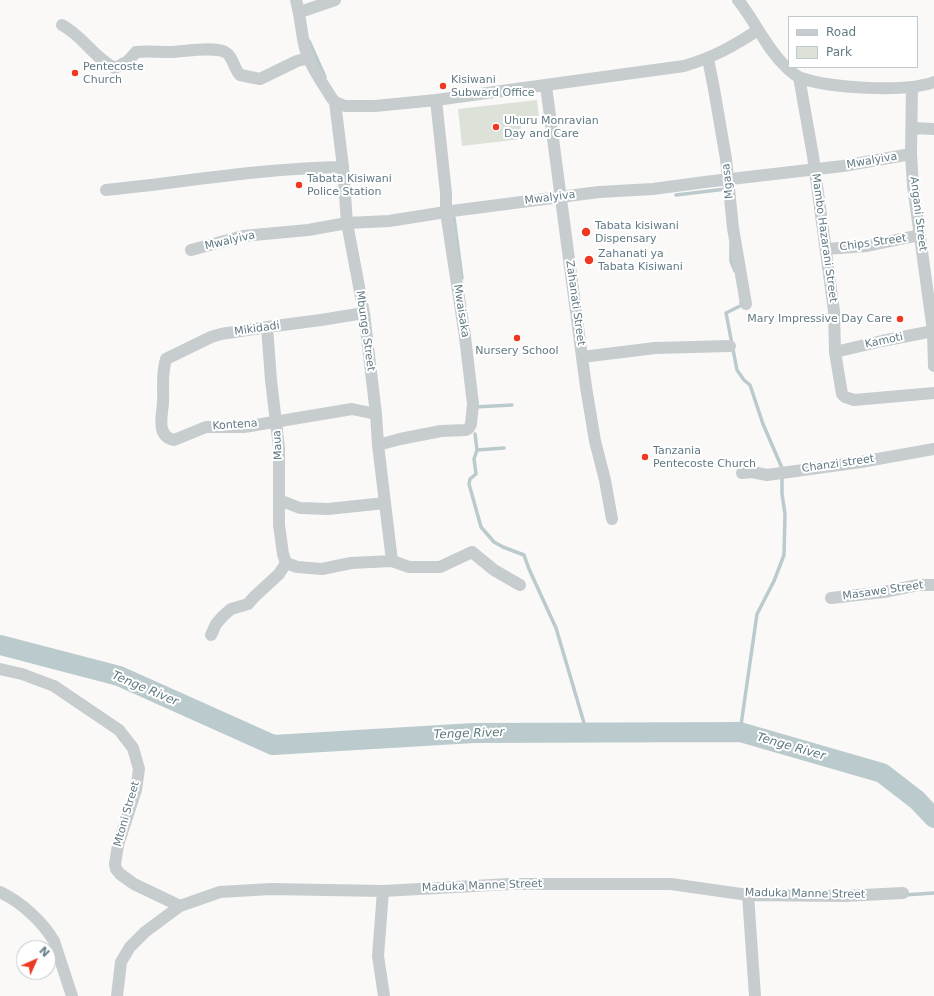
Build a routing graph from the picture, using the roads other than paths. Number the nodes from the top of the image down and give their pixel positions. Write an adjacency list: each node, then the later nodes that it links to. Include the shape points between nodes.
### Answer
1 (296, 0): 4 (street)
2 (335, 0): 4 (street)
3 (738, 0): 6 (street)
4 (300, 12): 7 (street, via 304,45)
5 (62, 25): 7 (street, via 77,34 108,65 115,68 128,61 136,52 217,51 225,52 229,56 240,75 260,79)
6 (758, 30): 8 (street, via 733,47); 9 (street, via 774,54)
7 (309, 58): 14 (street)
8 (708, 59): 11 (street, via 684,66); 20 (street, Mgasa)
9 (799, 77): 12 (street, via 815,82 870,88); 19 (street, Mambo Hazarani Street)
10 (934, 82): 12 (street)
11 (546, 86): 13 (street); 22 (street, Zahanati Street)
12 (912, 86): 15 (street, Angani Street)
13 (436, 100): 14 (street, via 376,106 345,106); 23 (street, Mwaisaka)
14 (335, 102): 18 (street, Mbunge Street)
15 (912, 128): 16 (street); 17 (street, Angani Street)
16 (934, 129)
17 (911, 154): 19 (street, Mwalyiva); 25 (street, Angani Street)
18 (343, 167): 21 (street, via 203,178); 24 (street, Mbunge Street)
19 (815, 169): 20 (street, Mwalyiva); 26 (street, Mambo Hazarani Street)
20 (728, 180): 22 (street, Mwalyiva); 28 (street, Mgasa)
21 (106, 190)
22 (560, 197): 23 (street, Mwalyiva); 34 (street, Zahanati Street)
23 (446, 212): 24 (street, Mwalyiva, via 389,221); 40 (street, Mwaisaka, via 465,336 473,404 471,424 466,430 441,431)
24 (347, 223): 27 (street, Mwalyiva, via 308,230 243,236); 29 (street, Mbunge Street)
25 (920, 235): 26 (street, Chips Street, via 867,246); 31 (street, Angani Street)
26 (826, 249): 33 (street, Mambo Hazarani Street, via 834,312)
27 (191, 250)
28 (746, 304)
29 (364, 313): 30 (street, Mikidadi); 37 (street, Mbunge Street)
30 (268, 327): 38 (street, Maua, via 270,380); 39 (street, Mikidadi, via 211,338 166,360 160,419)
31 (933, 331): 33 (street, Kamoti); 35 (street, Angani Street)
32 (730, 346): 34 (street, via 655,348)
33 (835, 352): 36 (street, Mambo Hazarani Street, via 842,394 845,397 854,400)
34 (582, 357): 45 (street, Zahanati Street, via 595,441)
35 (934, 366)
36 (934, 393)
37 (376, 414): 38 (street, Kontena, via 352,409); 40 (street, Mbunge Street)
38 (276, 421): 39 (street, Kontena, via 244,427 206,427 178,439); 43 (street, Maua)
39 (167, 437)
40 (378, 445): 44 (street, Mbunge Street)
41 (934, 449): 42 (street, Chanzi street, via 767,475)
42 (742, 472)
43 (279, 500): 44 (street, via 300,508 328,509); 47 (street, Maua, via 279,525)
44 (385, 503): 46 (street, Mbunge Street)
45 (612, 519)
46 (392, 561): 47 (street, via 351,563 322,569 297,567); 48 (street, via 409,567 440,567 470,552)
47 (286, 563): 51 (street, via 279,574 248,604 228,611 216,624)
48 (520, 585)
49 (934, 585): 50 (street, Masawe Street, via 918,585)
50 (832, 598)
51 (211, 635)
52 (0, 669): 57 (street, Mtoni Street, via 54,686 119,730 133,748 139,769 114,864 116,870 134,884)
53 (383, 890): 56 (street, Maduka Manne Street, via 510,884 671,884); 57 (street, Maduka Manne Street, via 271,889 220,892); 60 (street, via 378,956)
54 (0, 892): 58 (street, via 17,902 49,933)
55 (903, 893): 56 (street, Maduka Manne Street, via 844,896)
56 (748, 895): 61 (street)
57 (180, 906): 59 (street, Maduka Manne Street, via 145,932 130,947 121,962)
58 (72, 996)
59 (117, 996)
60 (384, 996)
61 (755, 996)

